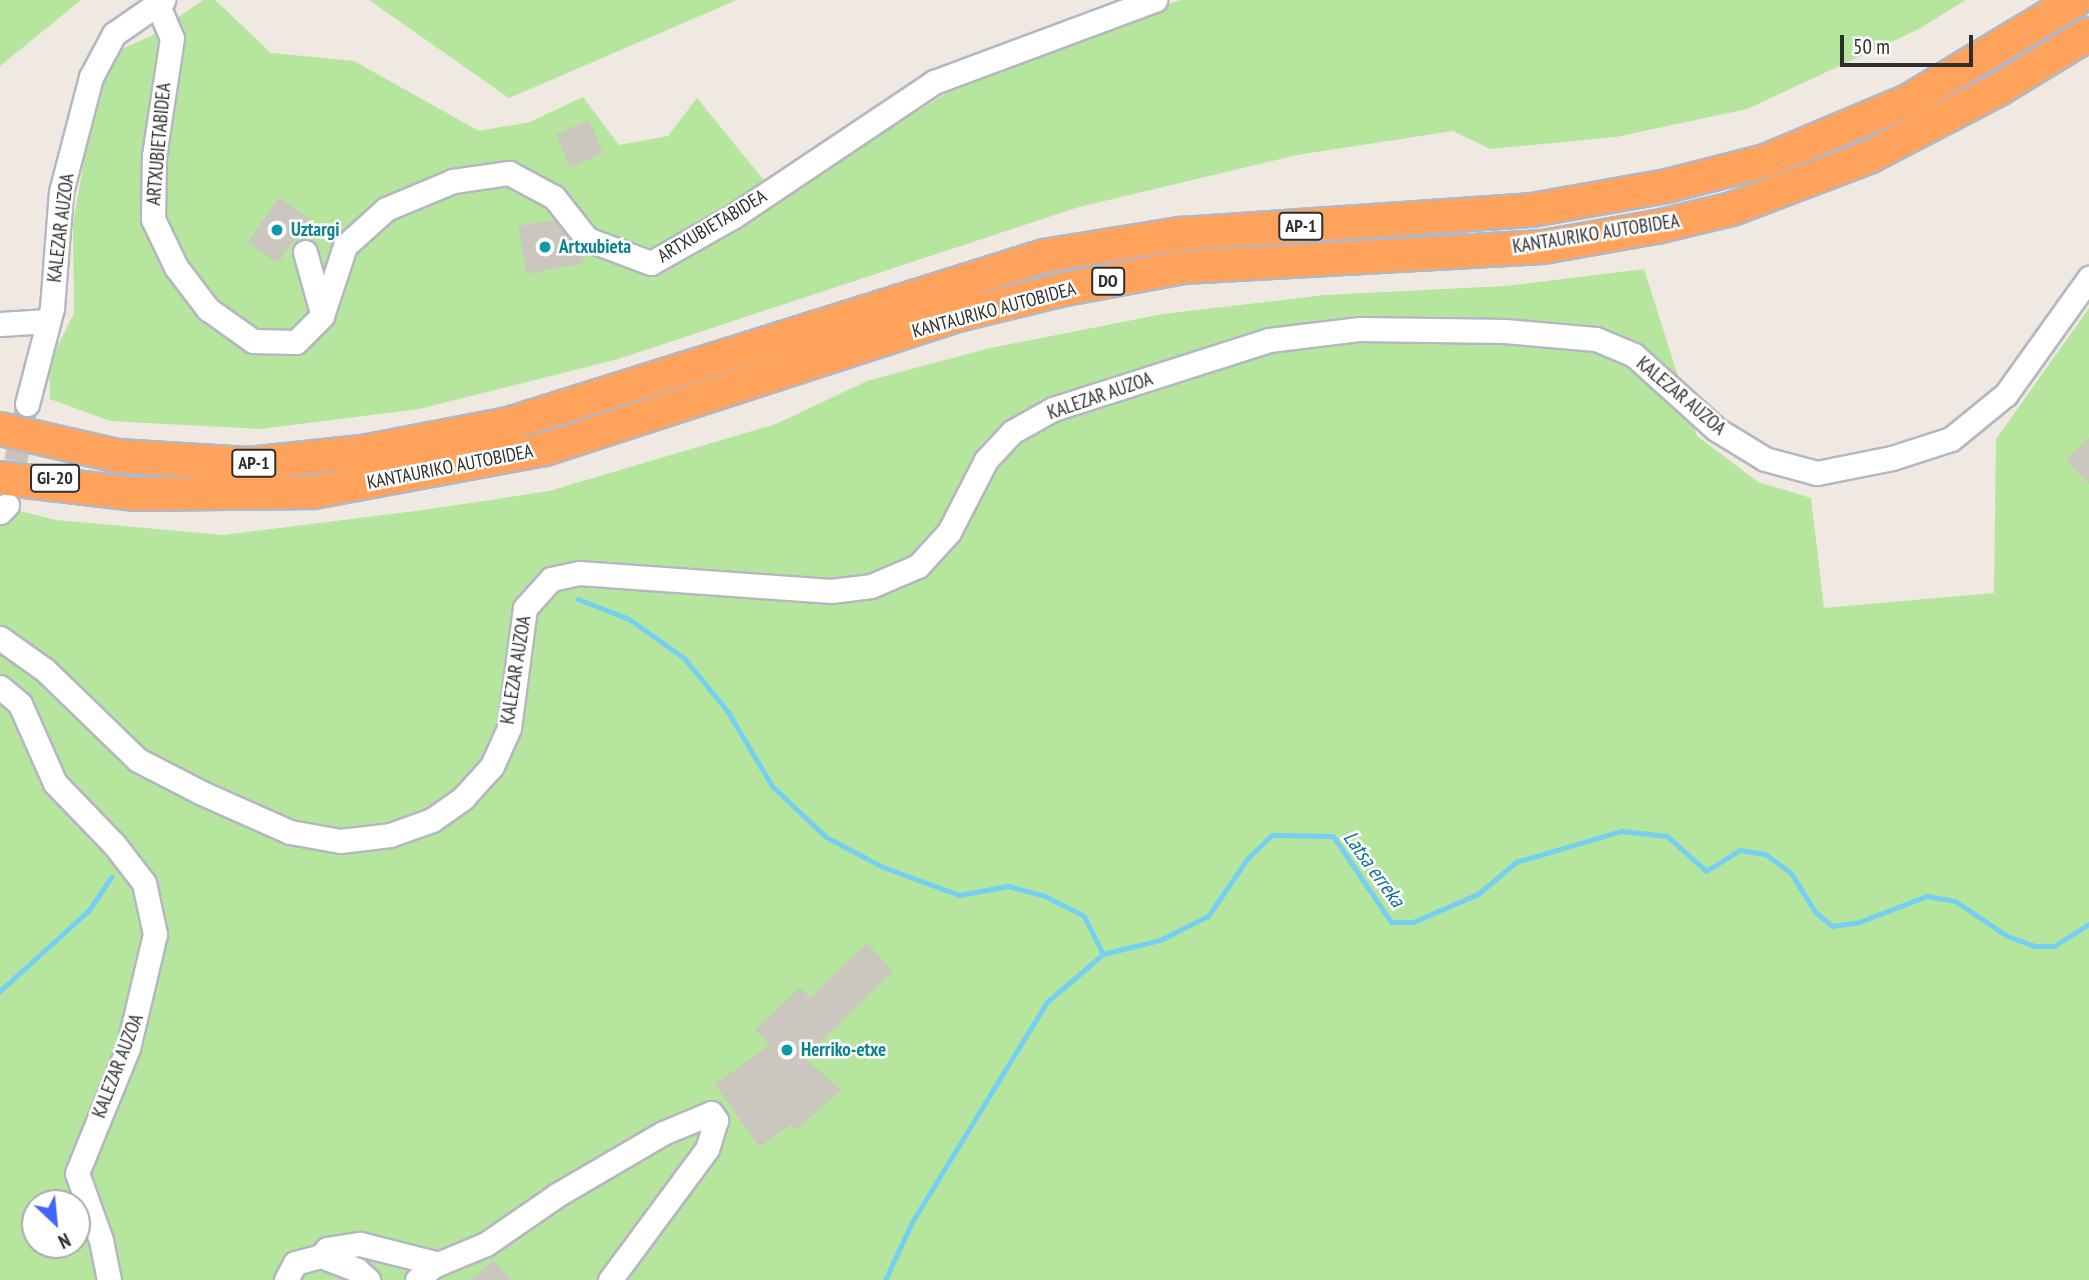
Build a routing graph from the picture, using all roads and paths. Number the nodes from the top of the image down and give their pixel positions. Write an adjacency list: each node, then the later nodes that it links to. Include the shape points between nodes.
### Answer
1 (1155, 0): 7 (street, ARTXUBIETABIDEA, via 934,82 734,216 651,263 587,239 554,197 509,173 453,181 386,209 345,246)
2 (2076, 0): 11 (highway, KANTAURIKO AUTOBIDEA / AP-1, via 1908,101 1765,161 1667,186 1532,211 1180,234 1044,256 508,424 368,451 249,464 144,458)
3 (160, 2): 7 (street, ARTXUBIETABIDEA, via 172,38 154,156 153,219 176,267 208,309 253,341 296,342); 8 (street, KALEZAR AUZOA, via 114,34 91,77 61,191)
4 (2089, 34): 13 (highway, KANTAURIKO AUTOBIDEA / DO, via 1999,89 1869,157 1732,209 1657,227 1544,247 1184,267 958,315 683,407 468,467 313,492)
5 (305, 252): 7 (street)
6 (2089, 278): 15 (street, KALEZAR AUZOA, via 2006,394 1951,439 1892,458 1816,473 1765,459 1717,429 1634,355 1596,339 1505,331 1360,329 1269,340 1065,405 1012,432 986,460 949,532 918,566 872,586 831,591 579,573 551,579 525,608 509,728 492,766 463,798 432,820 390,835 340,841 290,832 202,793 138,760 45,670)
7 (322, 316)
8 (48, 321): 9 (street); 10 (street, KALEZAR AUZOA)
9 (0, 324)
10 (27, 404)
11 (0, 429)
12 (0, 463): 13 (highway, GI-20)
13 (109, 492): 14 (highway, KANTAURIKO AUTOBIDEA)
14 (2, 498)
15 (0, 638)
16 (0, 687): 19 (street, KALEZAR AUZOA, via 20,704 55,783 114,844 144,883 155,934 128,1048 76,1173 101,1240)
17 (321, 1256): 18 (street, via 327,1249 360,1244); 20 (street, via 295,1263); 21 (street, via 357,1270)
18 (439, 1264): 22 (street); 23 (street, via 486,1244 557,1195 663,1133 711,1113 716,1121 707,1149)
19 (109, 1280)
20 (286, 1280)
21 (368, 1280)
22 (417, 1280)
23 (610, 1280)

